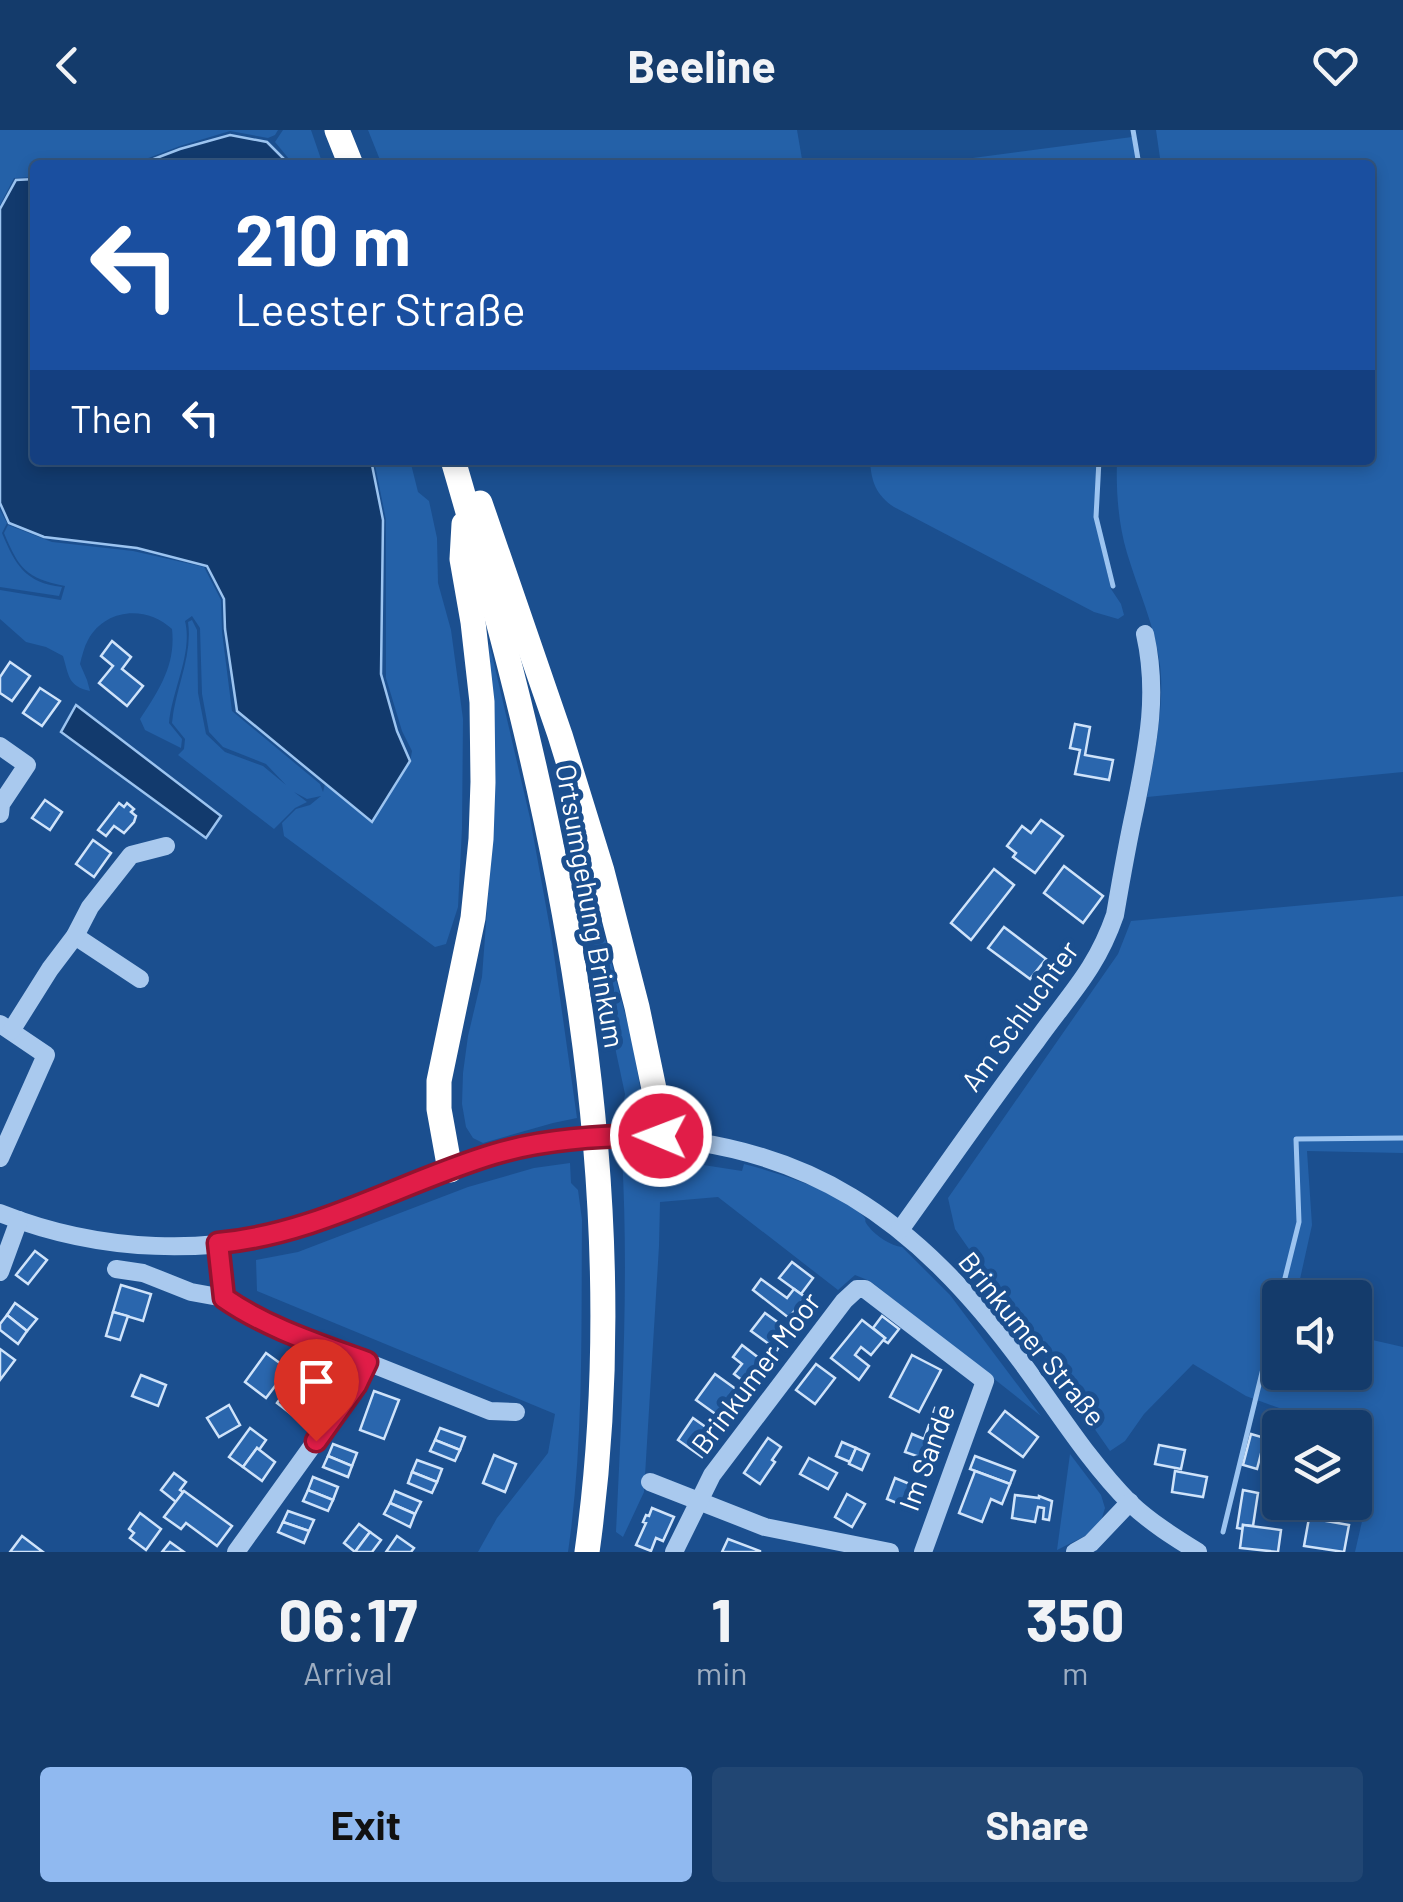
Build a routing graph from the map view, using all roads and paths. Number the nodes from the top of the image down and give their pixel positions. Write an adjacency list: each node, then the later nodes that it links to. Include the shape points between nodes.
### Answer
1 (337, 130): 2 (highway)
2 (349, 160)
3 (455, 465): 5 (highway, Ortsumgehung Brinkum)
4 (457, 465): 13 (highway, via 484,509 602,871)
5 (466, 504): 15 (highway, via 462,559 482,702 484,782 473,918 439,1080); 30 (highway, Ortsumgehung Brinkum, via 543,803 592,1092 603,1239 602,1382)
6 (1146, 634): 18 (street, Am Schluchter, via 1153,701 1106,940)
7 (0, 746): 8 (street, via 27,765)
8 (0, 814)
9 (166, 846): 10 (street, via 131,854)
10 (75, 936): 11 (street); 12 (street)
11 (140, 979)
12 (5, 1028): 14 (street, via 46,1055)
13 (661, 1136): 15 (street, Brinkumer Straße, bridge, via 513,1149); 18 (street, Brinkumer Straße, via 801,1170)
14 (0, 1158)
15 (450, 1170): 19 (street, Brinkumer Straße, via 309,1225)
16 (0, 1213): 17 (street, Brinkumer Straße)
17 (19, 1220): 19 (street, Brinkumer Straße, via 106,1242); 21 (street)
18 (900, 1230): 28 (street, Brinkumer Straße, via 983,1311)
19 (218, 1243): 22 (street)
20 (116, 1269): 22 (street)
21 (0, 1272)
22 (224, 1298): 23 (street, via 247,1314)
23 (367, 1362): 25 (street, via 490,1411); 29 (street)
24 (985, 1381): 27 (street, Brinkumer Moor, via 858,1289 712,1475); 33 (street, Im Sande)
25 (516, 1412)
26 (650, 1482): 27 (street)
27 (700, 1502): 31 (street, Brinkumer Moor); 32 (street, via 765,1528)
28 (1130, 1502): 34 (street); 35 (street, Brinkumer Straße)
29 (236, 1552)
30 (587, 1552)
31 (674, 1552)
32 (890, 1552)
33 (923, 1552)
34 (1075, 1552)
35 (1198, 1552)

